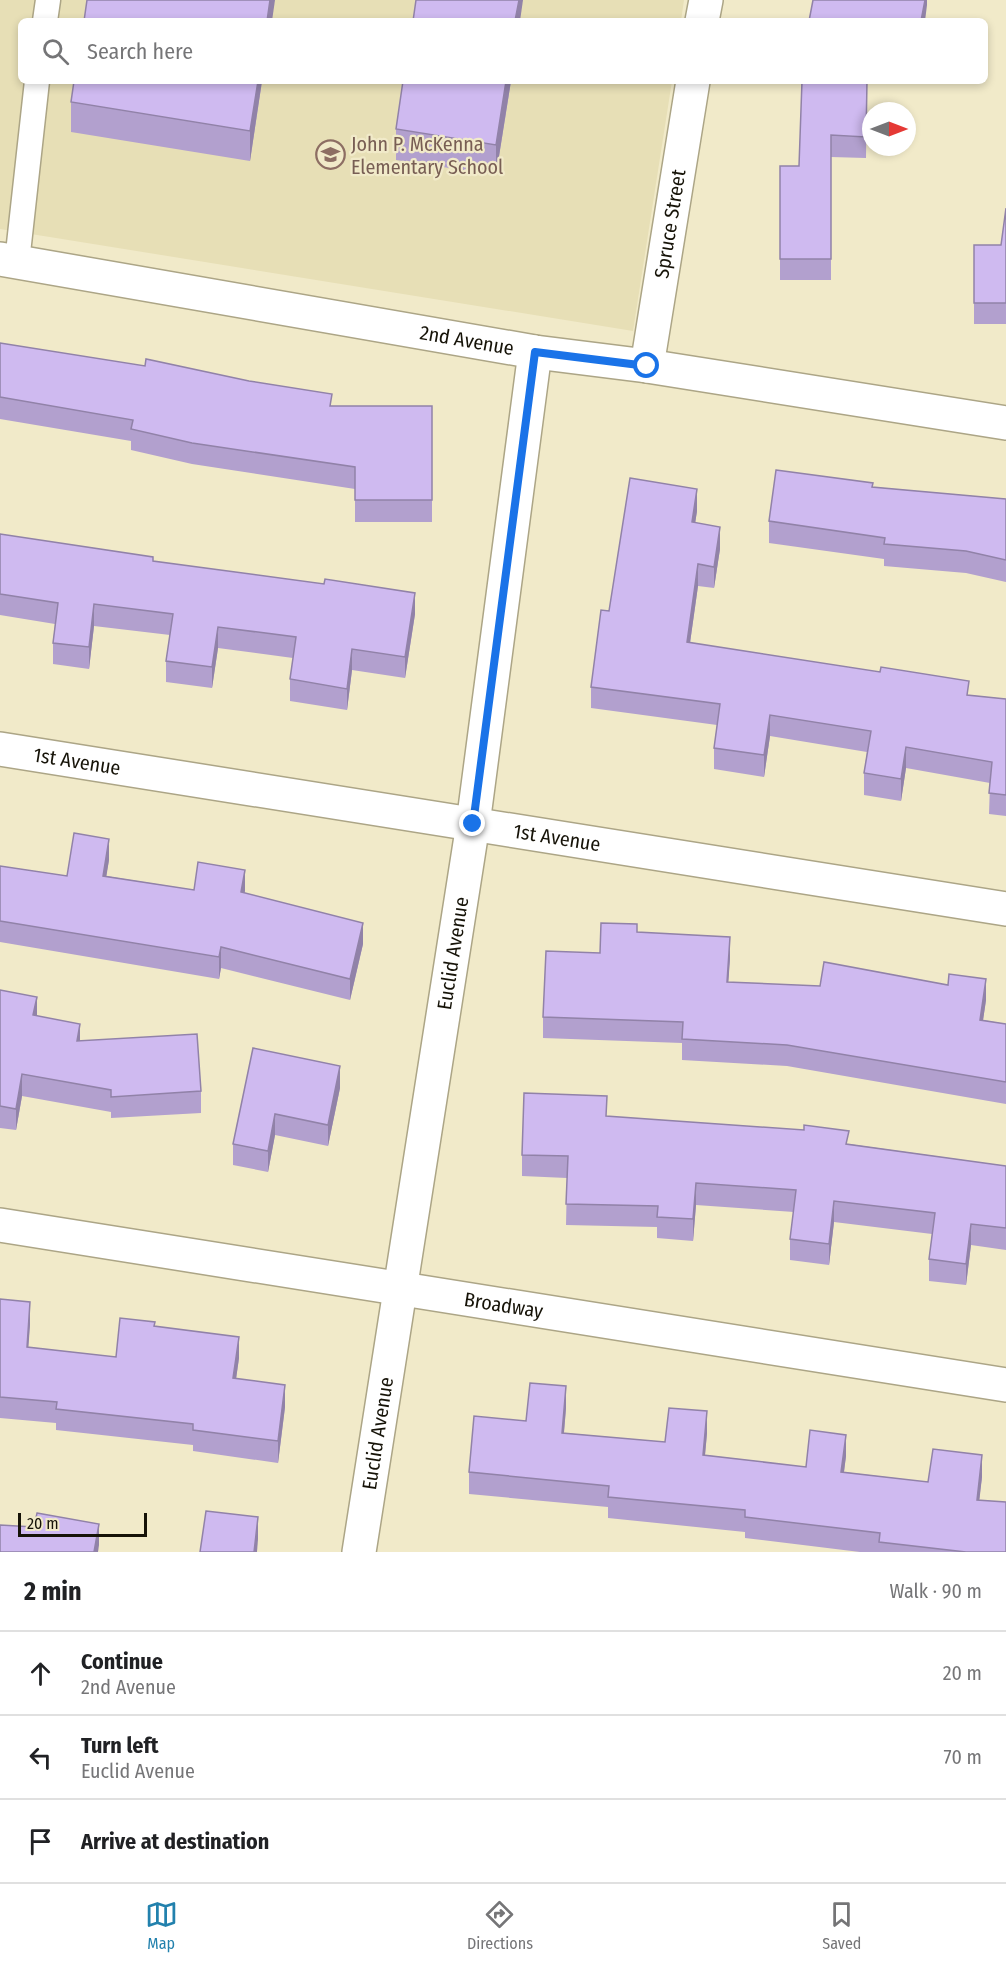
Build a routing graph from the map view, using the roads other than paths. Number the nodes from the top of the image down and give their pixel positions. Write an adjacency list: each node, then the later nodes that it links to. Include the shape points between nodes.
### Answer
1 (48, 0): 3 (lane)
2 (705, 0): 4 (street)
3 (45, 18)
4 (702, 18)
5 (37, 84): 7 (lane)
6 (693, 84): 9 (street, Spruce Street)
7 (9, 261): 8 (street, 2nd Avenue)
8 (535, 352): 9 (street, 2nd Avenue); 12 (street, Euclid Avenue)
9 (647, 366): 10 (street, 2nd Avenue)
10 (1006, 423)
11 (0, 749): 12 (street, 1st Avenue)
12 (473, 824): 13 (street, 1st Avenue); 15 (street, Euclid Avenue)
13 (1006, 909)
14 (0, 1225): 15 (street, Broadway)
15 (400, 1288): 16 (street, Broadway); 17 (street, Euclid Avenue)
16 (1006, 1385)
17 (359, 1552)

